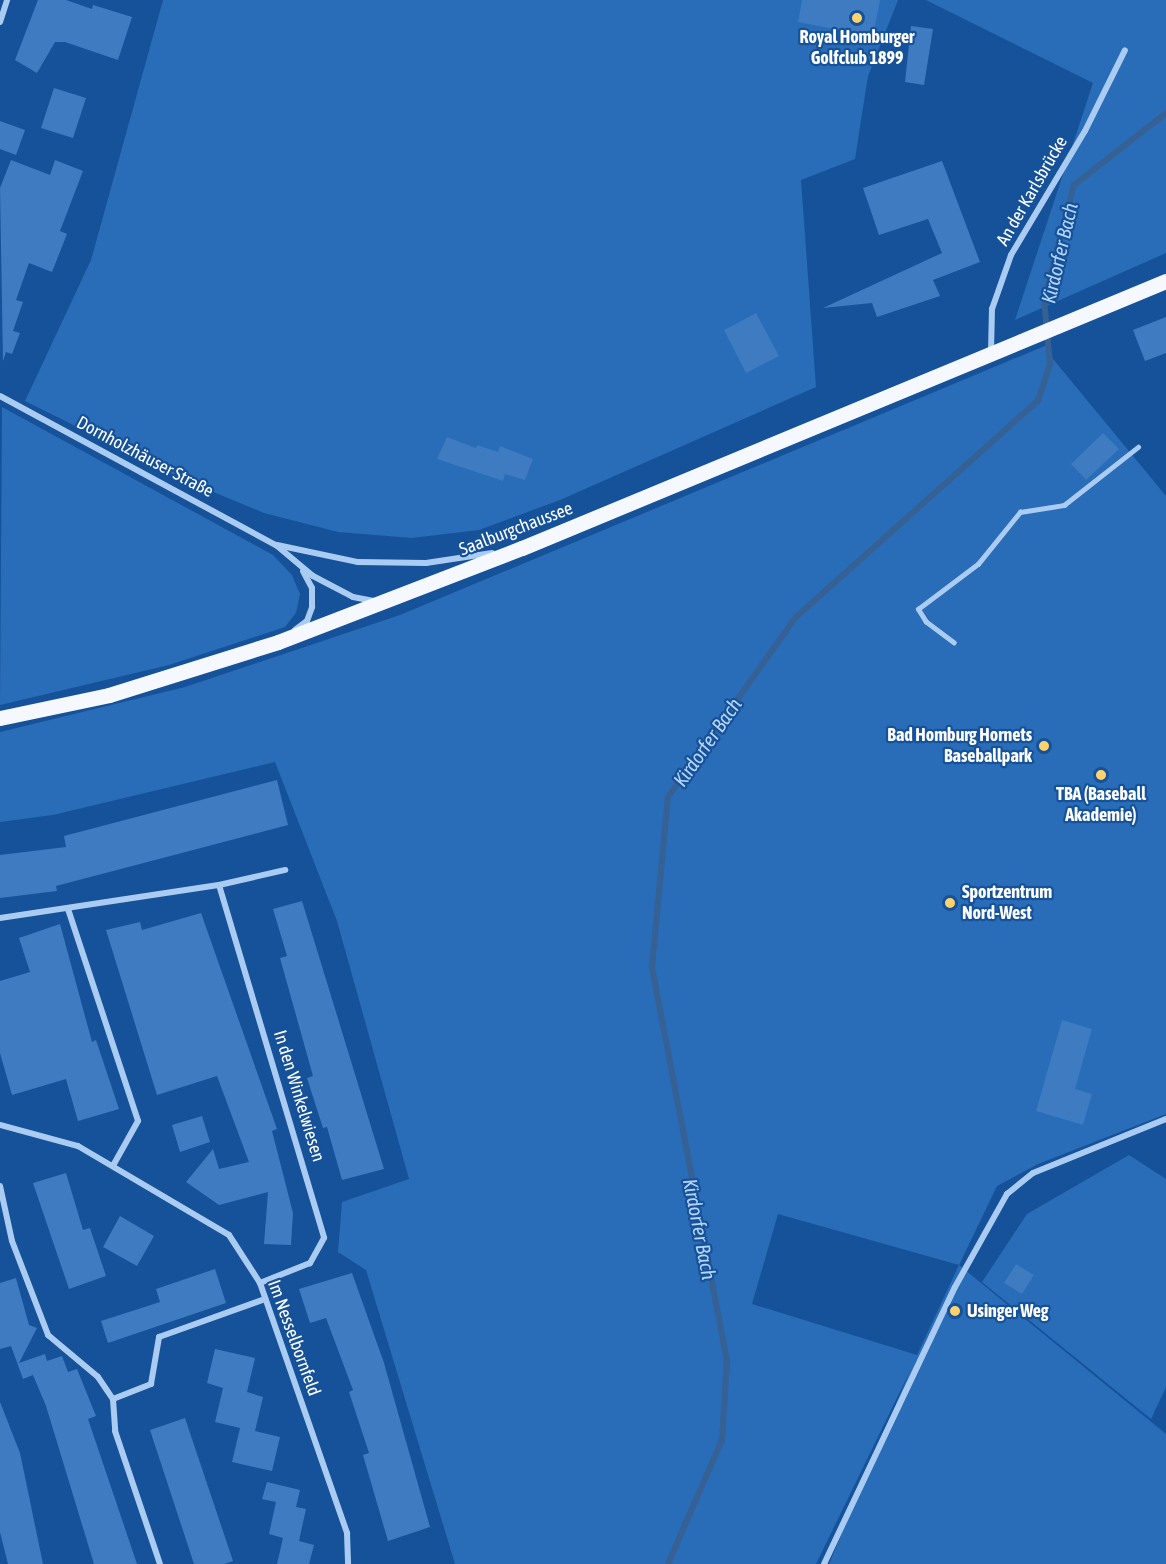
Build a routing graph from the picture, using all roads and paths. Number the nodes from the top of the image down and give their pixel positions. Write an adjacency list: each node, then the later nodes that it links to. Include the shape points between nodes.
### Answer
1 (7, 0): 2 (street)
2 (0, 22)
3 (1125, 50): 5 (street, An der Karlsbrücke, via 1085,131 1011,255 992,309)
4 (1166, 281): 5 (main road, Saalburgchaussee)
5 (992, 354): 9 (main road, Saalburgchaussee)
6 (0, 396): 8 (street, Dornholzhäuser Straße)
7 (1138, 447): 13 (lane, via 1065,505 1020,512 978,564 918,609 926,622)
8 (276, 545): 9 (street, Dornholzhäuser Straße, via 358,562 426,563); 10 (street, Dornholzhäuser Straße)
9 (522, 548): 11 (main road, Saalburgchaussee)
10 (302, 568): 11 (street, Dornholzhäuser Straße, via 353,597); 12 (street, Dornholzhäuser Straße, via 312,588 312,607 307,621)
11 (392, 598): 12 (main road, Saalburgchaussee)
12 (278, 642): 14 (main road, Saalburgchaussee, via 109,695)
13 (954, 643)
14 (0, 718)
15 (285, 870): 16 (street)
16 (219, 885): 17 (street); 23 (street, In den Winkelwiesen, via 324,1238 310,1263)
17 (68, 909): 18 (street); 21 (street, via 138,1121)
18 (0, 918)
19 (1166, 1119): 28 (street, via 1033,1173 1006,1194 955,1287)
20 (0, 1125): 21 (street, Im Nesselbornfeld, via 78,1146)
21 (114, 1164): 23 (street, Im Nesselbornfeld, via 230,1235)
22 (0, 1186): 25 (street, via 12,1241 48,1335 98,1377)
23 (260, 1283): 24 (street, Im Nesselbornfeld)
24 (265, 1299): 25 (street, via 159,1337 151,1384); 27 (street, Im Nesselbornfeld, via 347,1533)
25 (113, 1398): 26 (street, via 115,1431)
26 (160, 1564)
27 (348, 1564)
28 (824, 1564)

